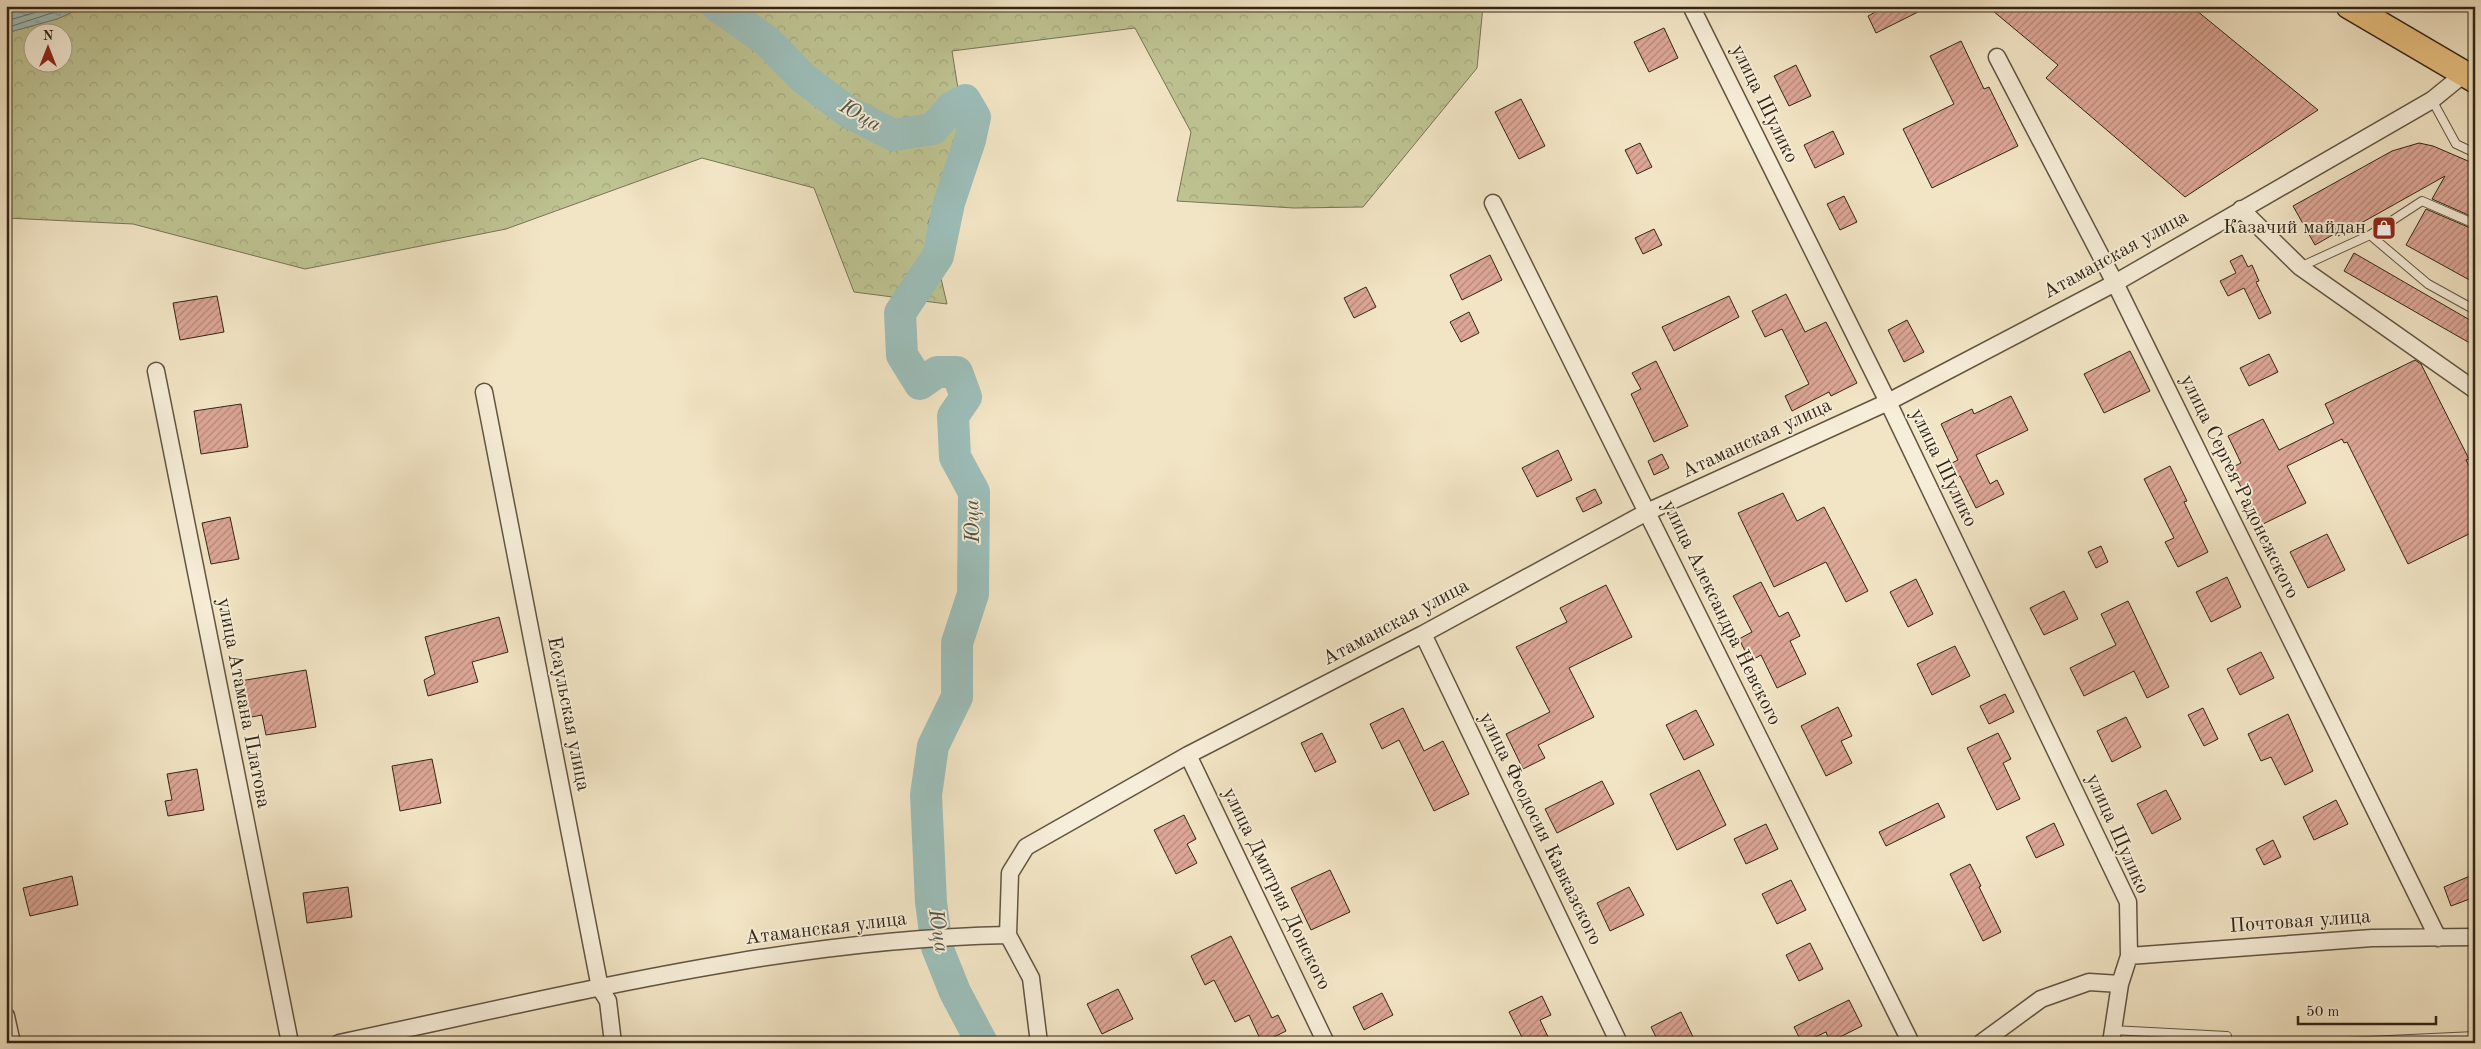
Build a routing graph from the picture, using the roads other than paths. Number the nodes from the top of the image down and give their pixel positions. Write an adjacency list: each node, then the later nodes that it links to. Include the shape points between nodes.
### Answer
1 (1691, 6): 18 (street, улица Шулико)
2 (2349, 6): 5 (main road)
3 (2383, 6): 5 (main road)
4 (1997, 57): 13 (street, улица Сергея Радонежского)
5 (2469, 78): 6 (street, Атаманская улица)
6 (2432, 100): 7 (lane, via 2456,144); 9 (street, Атаманская улица)
7 (2475, 153)
8 (1493, 203): 19 (street, улица Александра Невского)
9 (2240, 209): 12 (street); 13 (street, Атаманская улица)
10 (2475, 224): 11 (lane, via 2422,201)
11 (2370, 235): 12 (lane); 14 (lane, via 2428,284)
12 (2300, 268): 16 (street)
13 (2115, 283): 18 (street, Атаманская улица); 24 (street, улица Сергея Радонежского)
14 (2475, 310)
15 (156, 371): 33 (street, улица Атамана Платова)
16 (2475, 390)
17 (484, 392): 27 (street, Есаульская улица)
18 (1888, 402): 19 (street, Атаманская улица); 25 (street, улица Шулико, via 2128,902)
19 (1647, 512): 20 (street, Атаманская улица); 39 (street, улица Александра Невского)
20 (1423, 634): 21 (street, Атаманская улица); 38 (street, улица Феодосия Кавказского)
21 (1188, 755): 22 (street, Атаманская улица, via 1026,846 1010,873); 37 (street, улица Дмитрия Донского)
22 (1008, 935): 27 (street, Атаманская улица, via 935,937 790,952); 36 (street, via 1032,978)
23 (2475, 937): 24 (street, Почтовая улица)
24 (2438, 938): 25 (street, Почтовая улица, via 2372,938)
25 (2129, 956): 26 (street, улица Шулико)
26 (2120, 984): 29 (street, улица Шулико); 40 (street, via 2089,982 2041,999)
27 (600, 988): 34 (street, Атаманская улица); 35 (street, Есаульская улица, via 608,1001)
28 (6, 1016): 32 (street)
29 (2112, 1036): 30 (lane)
30 (2227, 1036)
31 (2475, 1036): 41 (lane)
32 (12, 1043)
33 (290, 1043)
34 (339, 1043)
35 (613, 1043)
36 (1039, 1043)
37 (1326, 1043)
38 (1619, 1043)
39 (1911, 1043)
40 (1981, 1043)
41 (2325, 1043)

